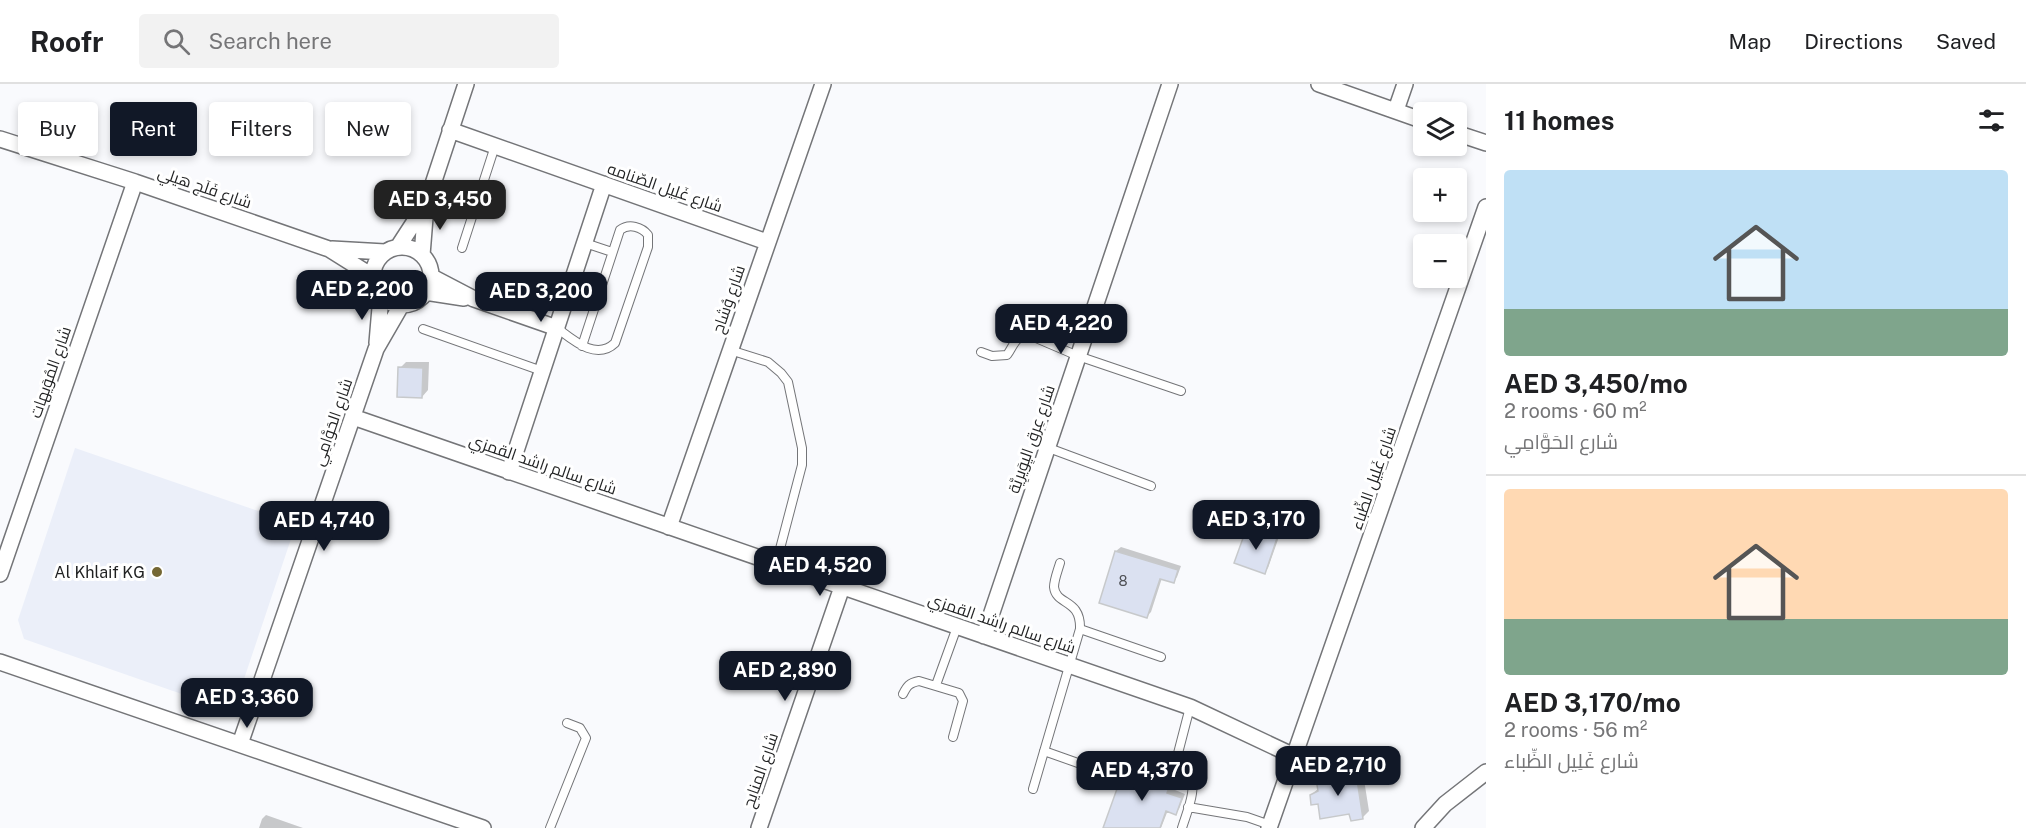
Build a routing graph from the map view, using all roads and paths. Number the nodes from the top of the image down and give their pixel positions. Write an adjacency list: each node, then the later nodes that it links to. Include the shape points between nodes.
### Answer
1 (466, 84): 8 (street)
2 (823, 84): 17 (street, شارع وُشاح)
3 (1170, 84): 36 (street, شارع عِرق اليِوَيرِيَّة)
4 (1319, 84): 6 (street)
5 (1405, 84): 6 (street)
6 (1396, 111): 7 (street)
7 (1413, 117)
8 (450, 130): 12 (street, شارع غَلِيل الصّنامه); 15 (street)
9 (1467, 137): 11 (street)
10 (0, 139): 13 (street, شارع فَلَج هيلي)
11 (1486, 143)
12 (495, 146): 14 (street, شارع غَلِيل الصّنامه); 19 (lane)
13 (135, 182): 20 (street, شارع فَلَج هيلي); 46 (street, شارع المُوَيهات)
14 (604, 184): 17 (street, شارع غَلِيل الصّنامه); 18 (street)
15 (426, 205): 21 (street); 23 (street)
16 (1486, 207): 61 (street, شارع غَلِيل الظِّباء)
17 (767, 242): 34 (street, شارع وُشاح)
18 (585, 243): 22 (lane); 30 (street)
19 (462, 248)
20 (329, 249): 21 (street, شارع فَلَج هيلي); 24 (street, شارع فَلَج هيلي)
21 (391, 249): 23 (street, via 407,247); 24 (street, via 378,259)
22 (612, 252): 32 (lane); 32 (lane, via 624,227 644,230 648,236 648,247 615,343 602,351)
23 (422, 255): 25 (street)
24 (372, 276): 27 (street)
25 (430, 276): 26 (street); 28 (street)
26 (425, 292): 28 (street); 29 (street, via 415,301)
27 (381, 296): 29 (street); 33 (street, شارع الحَوَّامِي)
28 (474, 300): 30 (street)
29 (402, 304): 33 (street, شارع الحَوَّامِي)
30 (557, 328): 32 (lane); 37 (street)
31 (423, 329): 37 (lane)
32 (582, 345)
33 (376, 349): 39 (street, شارع الحَوَّامِي)
34 (730, 350): 43 (street, شارع وُشاح); 45 (lane, via 768,362 788,382 802,465)
35 (981, 352): 36 (lane, via 1007,355 1016,340 1029,334)
36 (1078, 356): 38 (lane); 40 (street, شارع عِرق اليِوَيرِيَّة)
37 (542, 372): 41 (street)
38 (1181, 391)
39 (353, 417): 41 (street, شارع سالم راشد القمزي); 59 (street, شارع الحَوَّامِي)
40 (1046, 447): 42 (lane); 50 (street, شارع عِرق اليِوَيرِيَّة)
41 (509, 472): 43 (street, شارع سالم راشد القمزي)
42 (1151, 486)
43 (669, 527): 45 (street, شارع سالم راشد القمزي)
44 (1060, 563): 49 (lane, via 1055,591 1076,610)
45 (776, 564): 47 (street, شارع سالم راشد القمزي)
46 (0, 574)
47 (842, 587): 48 (street, شارع سالم راشد القمزي); 71 (street, شارع المنايح)
48 (957, 627): 50 (street, شارع سالم راشد القمزي); 54 (lane)
49 (1080, 629): 51 (lane); 53 (lane)
50 (984, 636): 53 (street, شارع سالم راشد القمزي)
51 (1161, 657)
52 (0, 662): 59 (street)
53 (1069, 665): 56 (street, شارع سالم راشد القمزي); 60 (lane)
54 (936, 685): 55 (lane, via 912,682); 58 (lane, via 962,696)
55 (903, 694)
56 (1190, 707): 61 (street, شارع سالم راشد القمزي); 62 (lane)
57 (567, 723): 70 (lane, via 580,728 586,738)
58 (952, 737)
59 (240, 744): 69 (street)
60 (1044, 751): 64 (lane); 66 (lane)
61 (1294, 756): 68 (street, شارع غَلِيل الظِّباء)
62 (1176, 761): 63 (lane); 67 (lane, via 1187,770 1192,783)
63 (1136, 767)
64 (1092, 768)
65 (1486, 772): 73 (street, via 1445,804)
66 (1033, 789)
67 (1188, 807): 68 (lane, via 1247,817); 72 (lane)
68 (1270, 827)
69 (483, 828)
70 (550, 828)
71 (759, 828)
72 (1182, 828)
73 (1423, 828)

